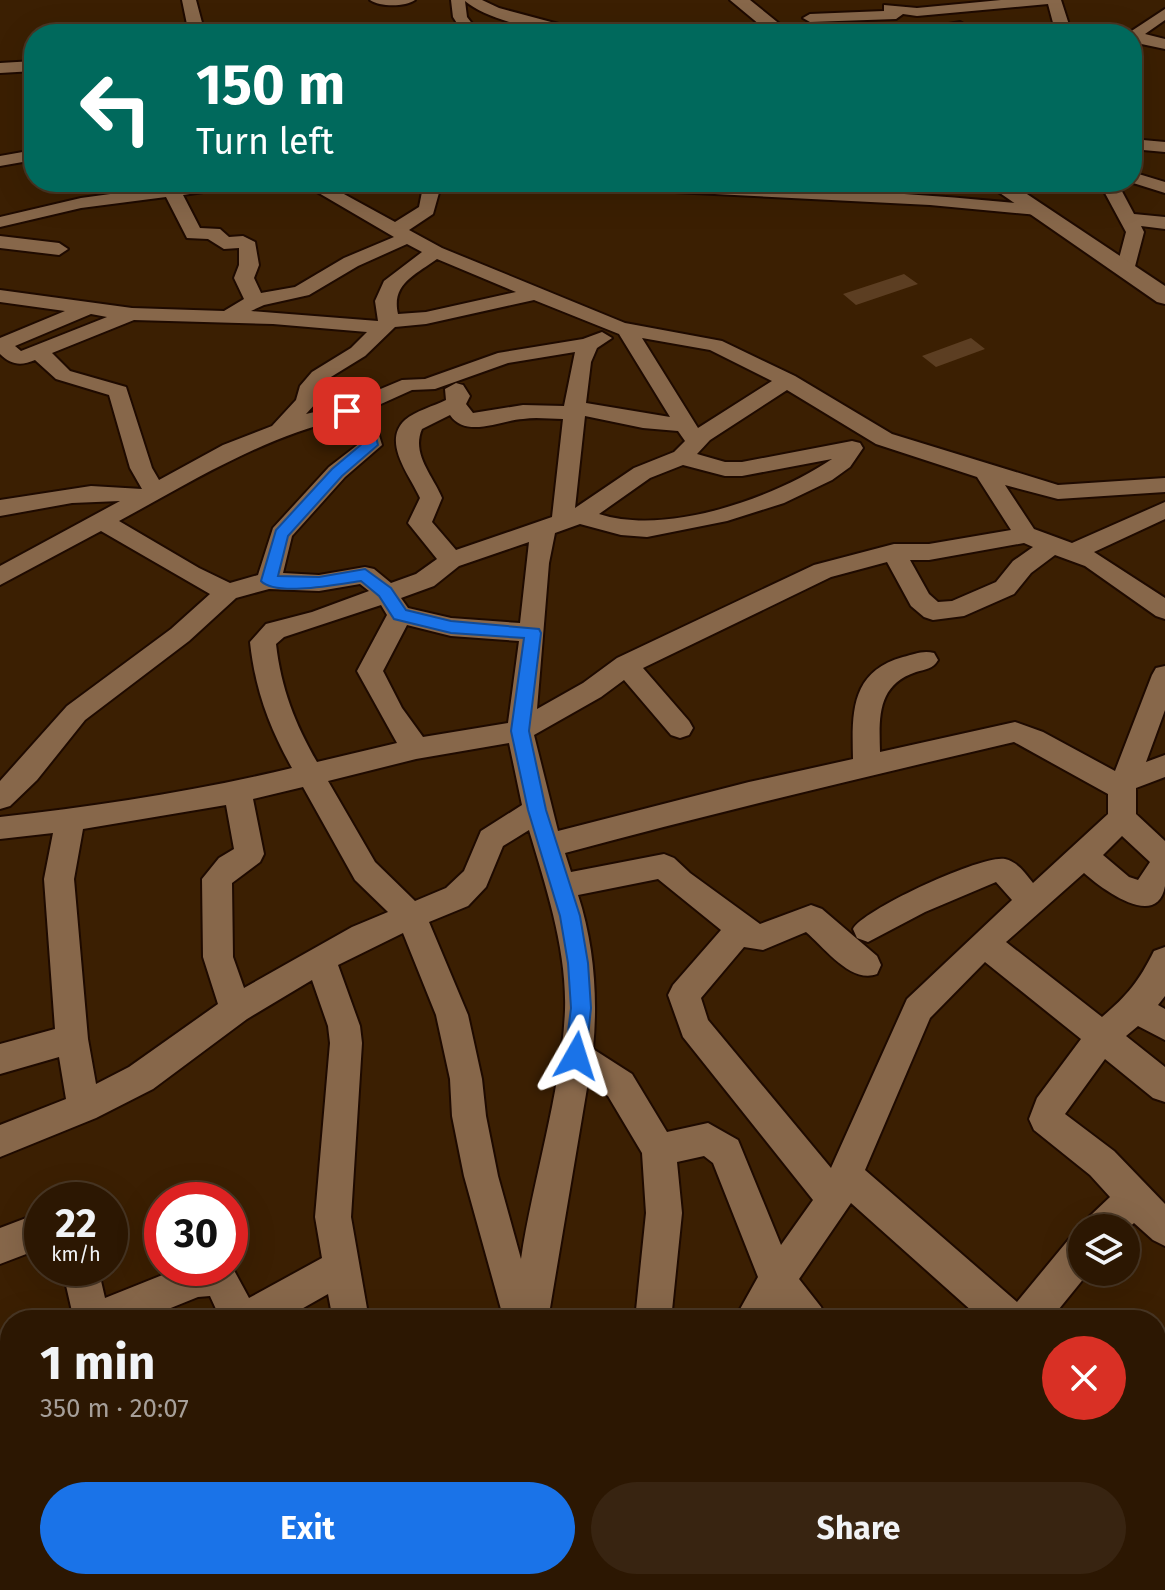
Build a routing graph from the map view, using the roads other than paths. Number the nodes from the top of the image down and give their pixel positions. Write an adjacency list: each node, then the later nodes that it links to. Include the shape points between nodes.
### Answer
1 (189, 0): 12 (street)
2 (377, 0): 3 (street)
3 (408, 0)
4 (458, 0): 13 (street)
5 (472, 0): 14 (street, via 488,10)
6 (739, 0): 15 (street)
7 (1051, 0): 8 (street); 18 (street)
8 (961, 4): 9 (street, via 917,12); 17 (street, via 979,21)
9 (887, 5): 11 (street); 16 (street)
10 (1165, 13): 19 (street)
11 (810, 18)
12 (195, 24)
13 (464, 24)
14 (549, 24)
15 (770, 24)
16 (909, 24)
17 (975, 24)
18 (1060, 24)
19 (1142, 30)
20 (1142, 38): 21 (street)
21 (1165, 44)
22 (0, 48): 23 (street)
23 (8, 67)
24 (1142, 145): 25 (street)
25 (1165, 147)
26 (24, 157): 27 (street)
27 (0, 161)
28 (1142, 180): 29 (street)
29 (1165, 188)
30 (139, 192): 39 (street)
31 (174, 192): 49 (street, via 194,234 213,233 224,243 248,246 244,278)
32 (326, 192): 41 (street)
33 (431, 192): 41 (street, via 427,210)
34 (769, 192): 37 (street)
35 (1010, 192): 37 (street)
36 (1114, 192): 38 (street)
37 (1038, 210): 45 (street)
38 (1130, 219): 40 (street); 45 (street, via 1135,232)
39 (0, 222)
40 (1165, 223)
41 (400, 235): 44 (street); 49 (street, via 302,291)
42 (0, 242): 43 (street)
43 (59, 249)
44 (435, 252): 46 (street); 53 (street, via 394,281 385,301)
45 (1126, 270): 48 (street)
46 (534, 294): 53 (street); 54 (street)
47 (0, 296): 50 (street)
48 (1165, 297)
49 (255, 301): 52 (street)
50 (87, 309): 51 (street); 55 (street)
51 (132, 314): 52 (street); 57 (street)
52 (224, 317): 53 (street)
53 (386, 324): 64 (street, via 358,352 319,376 306,402)
54 (623, 329): 56 (street); 59 (street, via 715,345); 63 (street)
55 (1, 344): 57 (street, via 18,358)
56 (588, 344): 58 (street, via 522,353); 62 (street)
57 (40, 353): 70 (street, via 63,375 119,391)
58 (449, 375): 60 (street, via 459,396); 61 (street, via 428,385 409,384)
59 (788, 380): 65 (street); 67 (street, via 702,435)
60 (455, 404): 62 (street, via 469,420); 78 (street, via 413,425 408,444 412,466 431,498 420,523)
61 (347, 411): 64 (street); 80 (street, via 371,445 337,472 281,534)
62 (576, 411): 63 (street); 74 (street)
63 (683, 424): 67 (street)
64 (276, 433): 70 (street, via 231,450)
65 (884, 439): 66 (street); 68 (street)
66 (849, 448): 67 (street, via 742,469 725,469); 74 (street, via 843,462 805,487 708,517 648,529)
67 (689, 450): 74 (street)
68 (985, 472): 69 (street, via 1058,492); 75 (street)
69 (1165, 485)
70 (150, 495): 71 (street, via 89,493); 73 (street)
71 (0, 508)
72 (1165, 510): 76 (street)
73 (103, 522): 79 (street); 81 (street)
74 (562, 522): 78 (street); 84 (street, via 537,563)
75 (1026, 535): 76 (street); 77 (street, via 929,552)
76 (1063, 548): 77 (street, via 1022,567 1005,588 955,610 933,611 920,600); 83 (street, via 1093,560)
77 (894, 552): 86 (street, via 823,571)
78 (451, 560): 82 (street)
79 (0, 577)
80 (269, 581): 81 (street); 82 (street, via 319,583 365,575)
81 (228, 592): 96 (street, via 76,713)
82 (393, 604): 84 (street, via 451,627); 90 (street, via 370,671); 93 (street, via 275,630 263,642 267,677 284,729)
83 (1165, 610)
84 (533, 633): 89 (street)
85 (925, 660): 91 (street, via 898,666 869,692)
86 (626, 665): 88 (street); 89 (street)
87 (1165, 675): 95 (street)
88 (680, 728)
89 (520, 731): 90 (street); 97 (street)
90 (416, 749): 93 (street)
91 (867, 766): 95 (street, via 1022,732); 100 (street)
92 (1165, 766): 95 (street)
93 (310, 772): 94 (street); 105 (street, via 365,871)
94 (237, 792): 98 (street); 112 (street, via 250,854 217,879 215,911 218,957)
95 (1123, 796): 101 (street); 102 (street)
96 (0, 798)
97 (537, 810): 100 (street); 105 (street, via 491,839 476,878 457,897)
98 (71, 820): 99 (street); 115 (street, via 59,879)
99 (0, 828)
100 (550, 845): 103 (street)
101 (1084, 856): 102 (street, via 1120,887 1145,894); 104 (street)
102 (1165, 861)
103 (562, 886): 106 (street, via 664,866); 116 (street, via 578,963)
104 (1031, 901): 107 (street, via 1005,871 995,870 914,903); 108 (street)
105 (412, 917): 109 (street); 137 (street, via 452,1015 481,1176)
106 (742, 927): 110 (street, via 755,938 766,938 811,918); 122 (street, via 684,995 694,1027)
107 (868, 929)
108 (984, 943): 114 (street); 122 (street, via 918,1009)
109 (320, 959): 112 (street); 128 (street, via 346,1043 333,1217)
110 (866, 965)
111 (1155, 985): 113 (street); 114 (street)
112 (236, 1009): 119 (street, via 141,1078)
113 (1165, 1026)
114 (1102, 1037): 118 (street); 123 (street, via 1046,1119 1102,1163)
115 (72, 1039): 117 (street); 119 (street)
116 (576, 1056): 121 (street, via 620,1085); 138 (street)
117 (0, 1059)
118 (1165, 1087)
119 (84, 1107): 120 (street)
120 (0, 1141)
121 (659, 1150): 130 (street, via 708,1139 726,1152); 139 (street, via 664,1213)
122 (841, 1188): 130 (street); 142 (street)
123 (1134, 1199): 124 (street); 125 (street)
124 (1117, 1214)
125 (1165, 1228)
126 (24, 1237): 127 (street)
127 (0, 1246)
128 (342, 1267): 135 (street); 136 (street)
129 (1068, 1269): 143 (street)
130 (777, 1280): 140 (street); 141 (street)
131 (85, 1286): 132 (street)
132 (91, 1310)
133 (119, 1310): 134 (street, via 198,1279 219,1277)
134 (235, 1310)
135 (263, 1310)
136 (349, 1310)
137 (518, 1310)
138 (531, 1310)
139 (654, 1310)
140 (758, 1310)
141 (800, 1310)
142 (997, 1310)
143 (1034, 1310)

